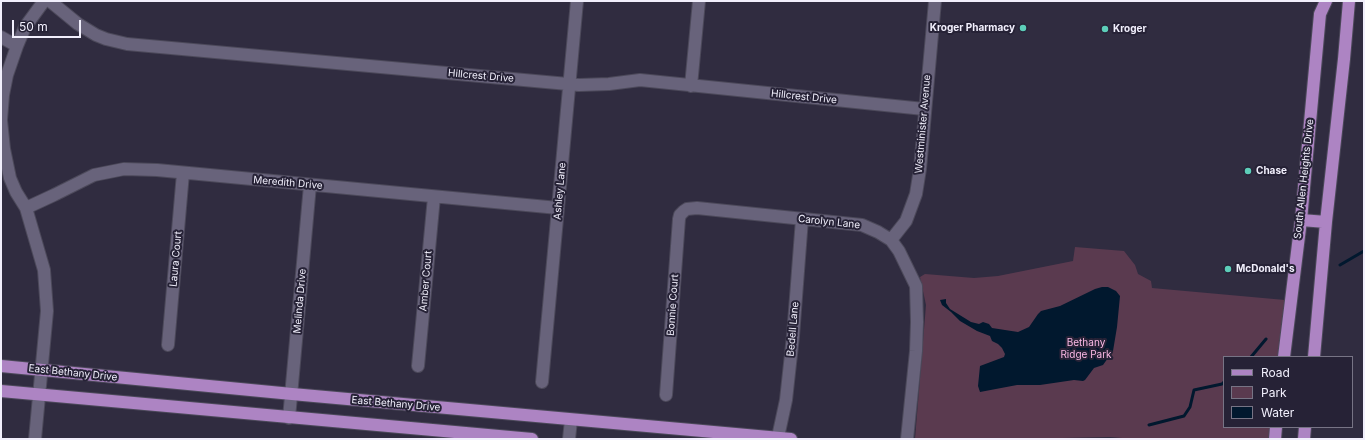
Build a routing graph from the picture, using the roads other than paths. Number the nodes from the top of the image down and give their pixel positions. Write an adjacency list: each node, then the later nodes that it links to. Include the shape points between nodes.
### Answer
1 (44, 1): 12 (street, via 25,27)
2 (50, 1): 14 (street, Hillcrest Drive, via 96,35 127,44)
3 (577, 1): 14 (street, Ashley Lane)
4 (699, 1): 15 (street)
5 (935, 1): 16 (street, Westminister Avenue)
6 (1319, 1): 10 (main road)
7 (1326, 1): 10 (main road, South Allen Heights Drive)
8 (1344, 1): 13 (main road, via 1342,30)
9 (1349, 1): 13 (main road)
10 (1320, 14): 25 (main road, South Allen Heights Drive)
11 (1, 37): 12 (street)
12 (17, 46): 17 (street, via 3,95)
13 (1345, 48): 26 (main road)
14 (570, 84): 15 (street, Hillcrest Drive, via 609,84 640,80); 22 (street, Ashley Lane)
15 (691, 86): 16 (street, Hillcrest Drive)
16 (924, 109): 27 (street, Westminister Avenue, via 916,194 906,221)
17 (3, 150): 21 (street, via 10,178)
18 (183, 173): 19 (street, Meredith Drive); 21 (street, Meredith Drive, via 140,169 110,171 94,175); 28 (street, Laura Court)
19 (310, 185): 20 (street, Meredith Drive); 36 (street, Melinda Drive)
20 (434, 197): 22 (street, Meredith Drive); 32 (street, Amber Court)
21 (26, 208): 33 (street, via 44,270 47,311)
22 (558, 208): 34 (street, Ashley Lane)
23 (680, 215): 24 (street, Carolyn Lane, via 687,209 698,208); 38 (street, Bonnie Court)
24 (802, 219): 27 (street, Carolyn Lane, via 862,225); 43 (street, Bedell Lane, via 786,400)
25 (1301, 220): 26 (main road); 29 (main road, South Allen Heights Drive)
26 (1326, 222): 30 (main road)
27 (890, 240): 48 (street, Carolyn Lane, via 899,251 916,286 916,351)
28 (168, 345)
29 (1284, 356)
30 (1314, 356)
31 (1, 366): 33 (main road, East Bethany Drive)
32 (418, 366)
33 (41, 370): 36 (main road, East Bethany Drive); 37 (street)
34 (542, 382)
35 (1, 391): 37 (main road)
36 (292, 394): 39 (street, Melinda Drive); 40 (main road, East Bethany Drive)
37 (39, 395): 39 (main road); 44 (street)
38 (666, 395)
39 (289, 418): 45 (main road)
40 (571, 420): 43 (main road, East Bethany Drive); 46 (street)
41 (1276, 428): 49 (main road)
42 (1305, 428): 50 (main road)
43 (777, 438): 47 (main road, East Bethany Drive)
44 (35, 439)
45 (532, 439)
46 (569, 439)
47 (791, 439)
48 (906, 439)
49 (1275, 439)
50 (1304, 439)

